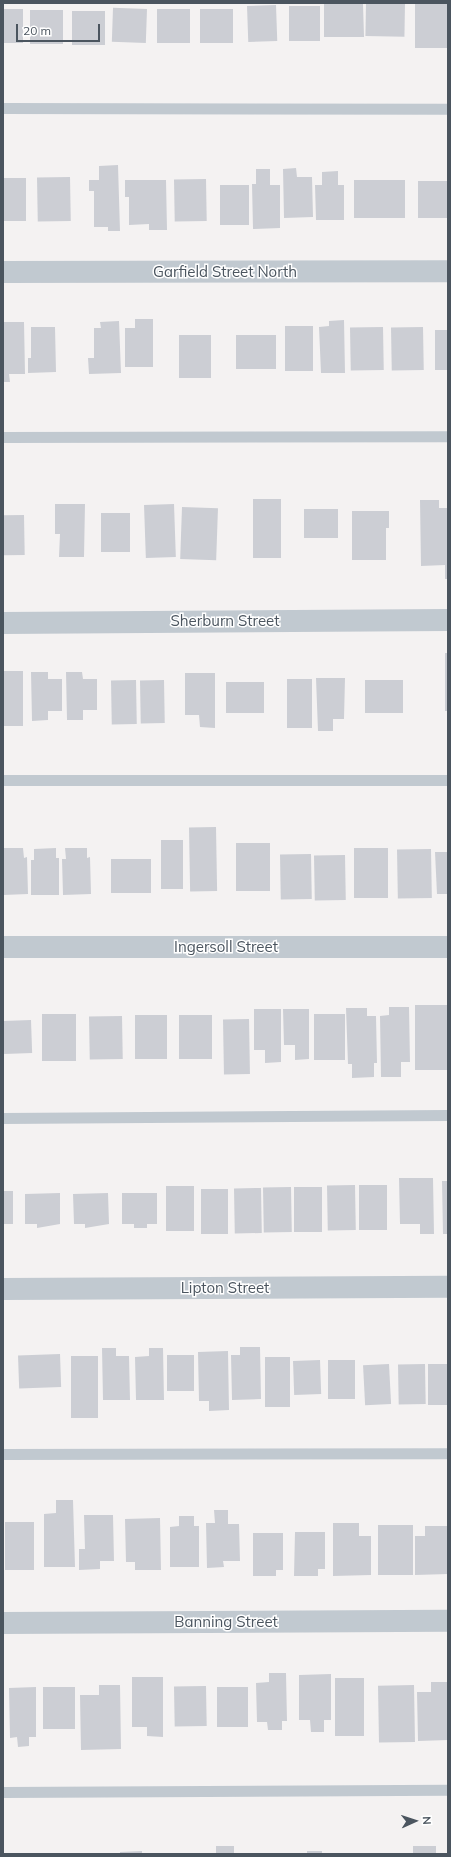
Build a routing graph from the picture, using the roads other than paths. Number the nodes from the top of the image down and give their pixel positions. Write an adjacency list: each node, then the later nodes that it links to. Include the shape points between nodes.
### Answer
1 (3, 108): 2 (lane)
2 (448, 109)
3 (448, 271): 4 (street, Garfield Street North)
4 (3, 272)
5 (448, 436): 6 (lane)
6 (3, 437)
7 (448, 620): 8 (street, Sherburn Street)
8 (3, 623)
9 (3, 780): 10 (lane)
10 (448, 780)
11 (3, 947): 12 (street, Ingersoll Street)
12 (448, 947)
13 (448, 1115): 14 (lane)
14 (3, 1118)
15 (448, 1287): 16 (street, Lipton Street)
16 (3, 1289)
17 (448, 1453): 18 (lane)
18 (3, 1454)
19 (448, 1621): 20 (street, Banning Street)
20 (3, 1623)
21 (448, 1790): 22 (lane)
22 (3, 1792)

